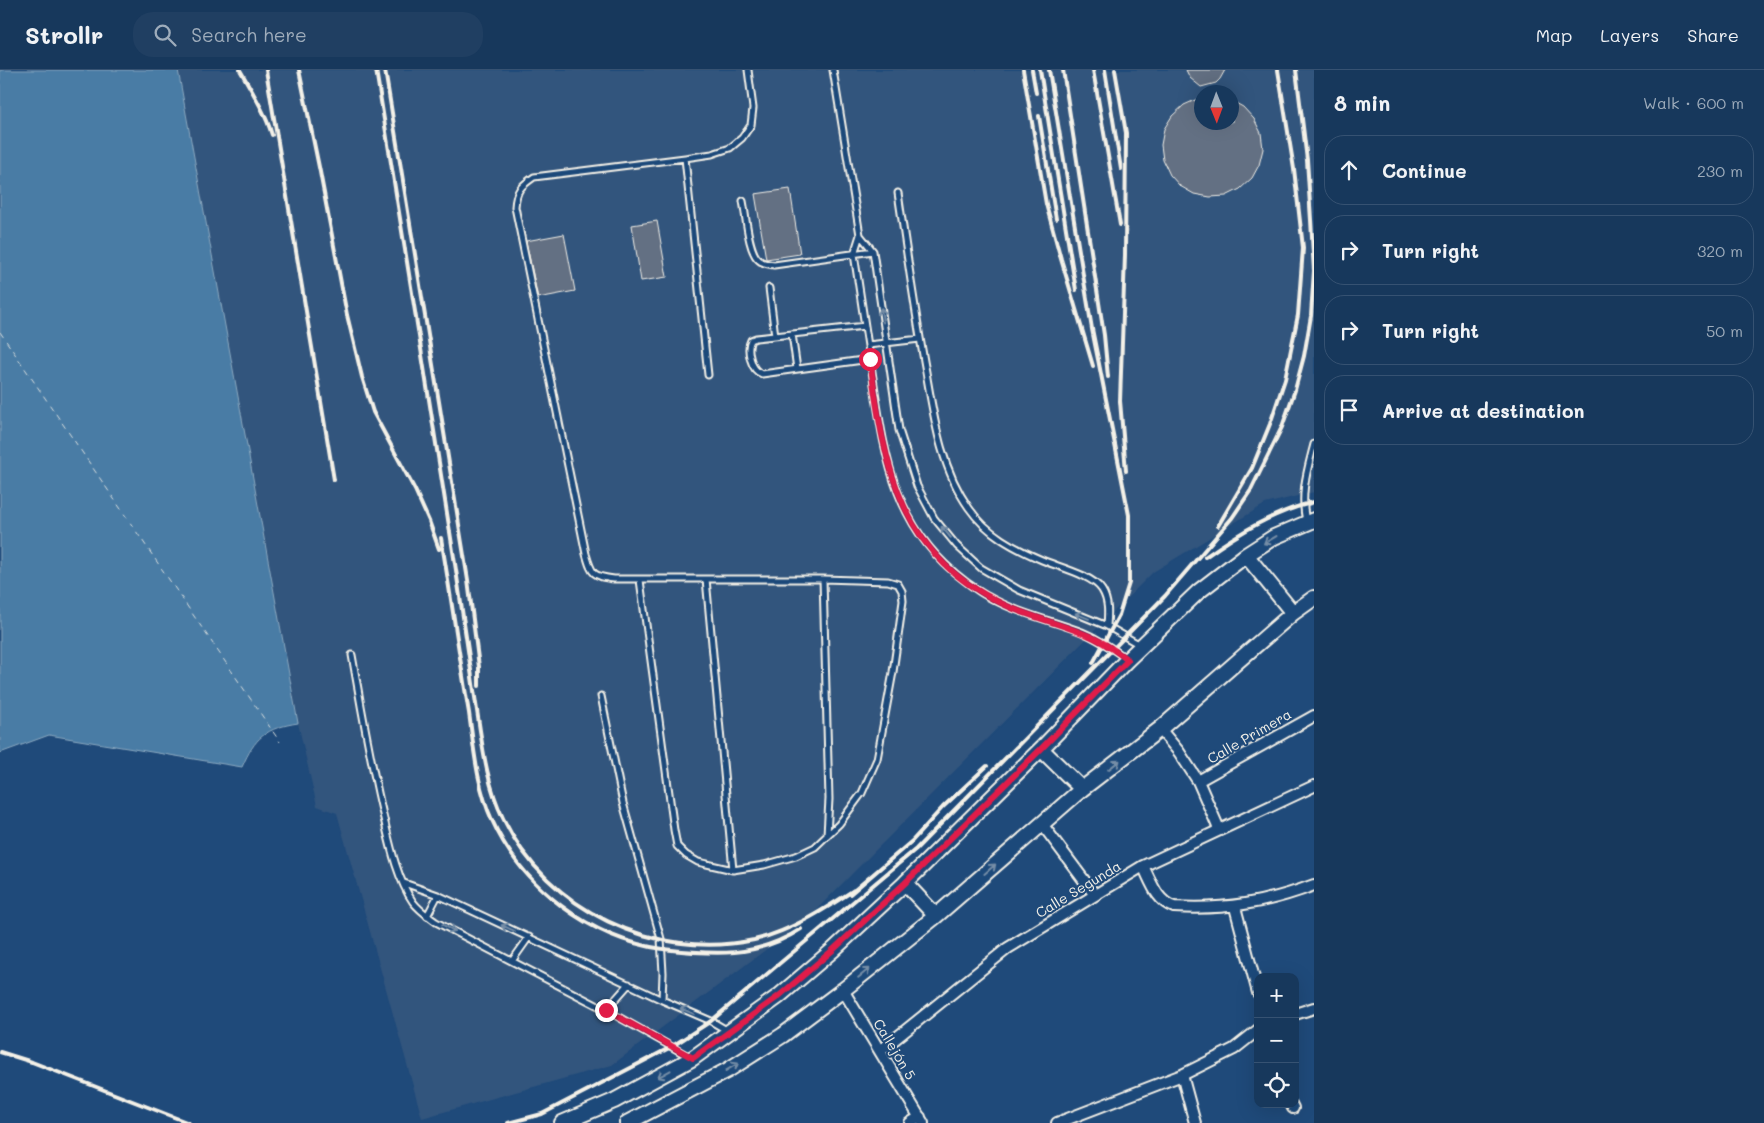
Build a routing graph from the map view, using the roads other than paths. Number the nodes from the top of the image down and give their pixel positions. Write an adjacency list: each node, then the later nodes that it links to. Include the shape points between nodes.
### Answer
1 (748, 70): 3 (lane, via 753,108 751,125 742,138 730,148)
2 (833, 70): 6 (lane)
3 (686, 158): 18 (lane); 24 (lane, via 534,177 516,195 514,206 591,571 614,580)
4 (898, 193): 13 (lane)
5 (743, 202): 8 (lane, via 752,250 760,261 774,265)
6 (860, 235): 7 (lane); 8 (lane)
7 (873, 251): 8 (lane); 14 (lane, one-way to 7)
8 (854, 254): 10 (lane)
9 (769, 288): 12 (lane)
10 (864, 326): 11 (lane); 15 (lane)
11 (792, 334): 12 (lane); 17 (lane)
12 (775, 336): 17 (lane, via 751,340 748,349 754,369 762,374)
13 (920, 339): 14 (lane); 27 (lane, via 937,435 968,508 987,529 1012,546 1091,579 1102,589 1107,601)
14 (886, 342): 15 (lane); 27 (lane, one-way to 14, via 1019,590 981,568 934,518 917,486 900,437)
15 (868, 345): 16 (lane)
16 (870, 359): 17 (lane); 30 (lane, via 880,429 894,482 910,520 927,547 986,596 1015,610 1083,633)
17 (797, 369)
18 (708, 375)
19 (1314, 444): 20 (lane, via 1303,506)
20 (1310, 522): 21 (main road, one-way to 21, via 1274,537)
21 (1246, 555): 26 (main road); 28 (main road, via 1198,592)
22 (706, 579): 23 (lane); 24 (lane); 42 (lane)
23 (823, 579): 40 (lane, via 829,799); 40 (lane, via 888,581 898,584 903,601 877,759 862,793)
24 (640, 580): 42 (lane, via 677,846 698,862)
25 (1314, 598): 26 (main road)
26 (1294, 613): 33 (main road)
27 (1107, 626): 28 (lane)
28 (1141, 646): 30 (main road)
29 (352, 654): 43 (lane, via 371,768 390,844)
30 (1128, 660): 34 (main road)
31 (601, 696): 56 (lane, via 623,803 661,939)
32 (1314, 716): 35 (street, Calle Primera)
33 (1160, 729): 35 (street); 37 (main road, one-way to 33)
34 (1041, 749): 37 (main road); 44 (main road)
35 (1198, 781): 39 (street)
36 (1314, 786): 39 (street, Calle Segunda)
37 (1082, 789): 38 (main road)
38 (1042, 824): 47 (street); 50 (main road, one-way to 38)
39 (1219, 829): 41 (street, Calle Segunda)
40 (827, 835): 42 (lane, via 815,847 796,856)
41 (1142, 866): 47 (street, Calle Segunda); 48 (street, via 1166,904 1188,908)
42 (733, 870)
43 (404, 883): 46 (lane); 49 (lane, via 412,900)
44 (905, 883): 50 (main road); 60 (main road, via 833,950)
45 (1314, 885): 48 (street, via 1267,901)
46 (438, 895): 49 (lane); 51 (lane, one-way to 46)
47 (1095, 895): 62 (street, Calle Segunda, via 1008,948)
48 (1234, 907): 53 (street)
49 (427, 916): 52 (lane, one-way to 52)
50 (936, 916): 55 (main road, one-way to 50)
51 (529, 937): 52 (lane); 54 (lane)
52 (512, 961): 58 (lane)
53 (1254, 979)
54 (628, 984): 56 (lane); 58 (lane)
55 (843, 990): 62 (street, Callejón 5); 67 (main road, one-way to 55, via 728,1070 783,1035)
56 (662, 1000): 60 (lane, one-way to 56)
57 (1314, 1008): 59 (street)
58 (606, 1010): 63 (lane)
59 (1299, 1013)
60 (731, 1032): 63 (main road)
61 (1254, 1033): 64 (street, via 1234,1049)
62 (880, 1051): 65 (street, Callejón 5)
63 (693, 1058): 66 (main road, one-way to 66, via 614,1101)
64 (1182, 1075): 69 (street); 70 (street)
65 (921, 1120): 68 (street)
66 (562, 1123)
67 (627, 1123)
68 (910, 1123)
69 (1057, 1123)
70 (1195, 1123)

